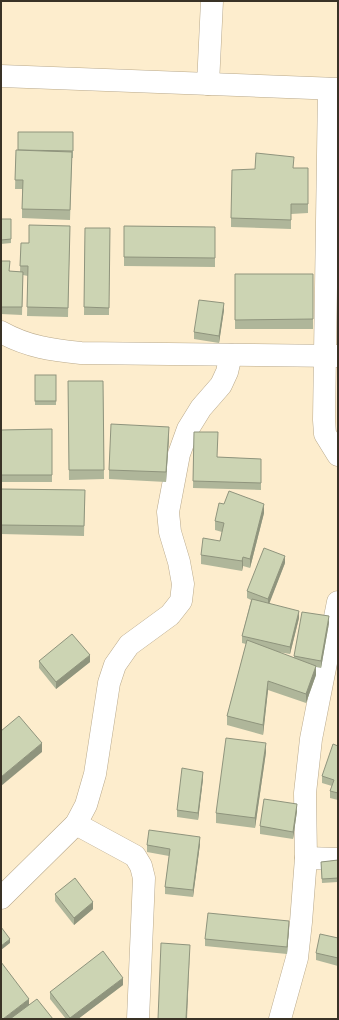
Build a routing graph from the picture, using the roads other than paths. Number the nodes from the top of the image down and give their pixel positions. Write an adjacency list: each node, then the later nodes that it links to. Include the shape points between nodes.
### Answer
1 (212, 1): 3 (street)
2 (1, 76): 3 (street)
3 (208, 84): 4 (street)
4 (333, 89): 7 (street)
5 (1, 332): 6 (street, via 18,342 81,354)
6 (231, 355): 7 (street); 11 (street, via 221,385 201,408 188,429 179,454 168,512 170,532 183,584 181,602 170,616 129,645 115,665 109,683 95,774 86,805)
7 (331, 356): 8 (street, via 325,434)
8 (338, 455)
9 (338, 602): 10 (street)
10 (334, 642): 12 (street, via 310,747 305,793)
11 (76, 824): 14 (street); 15 (street, via 135,856 141,866 144,878)
12 (306, 858): 13 (street); 16 (street, via 297,958)
13 (338, 859)
14 (1, 898)
15 (138, 1019)
16 (280, 1019)

